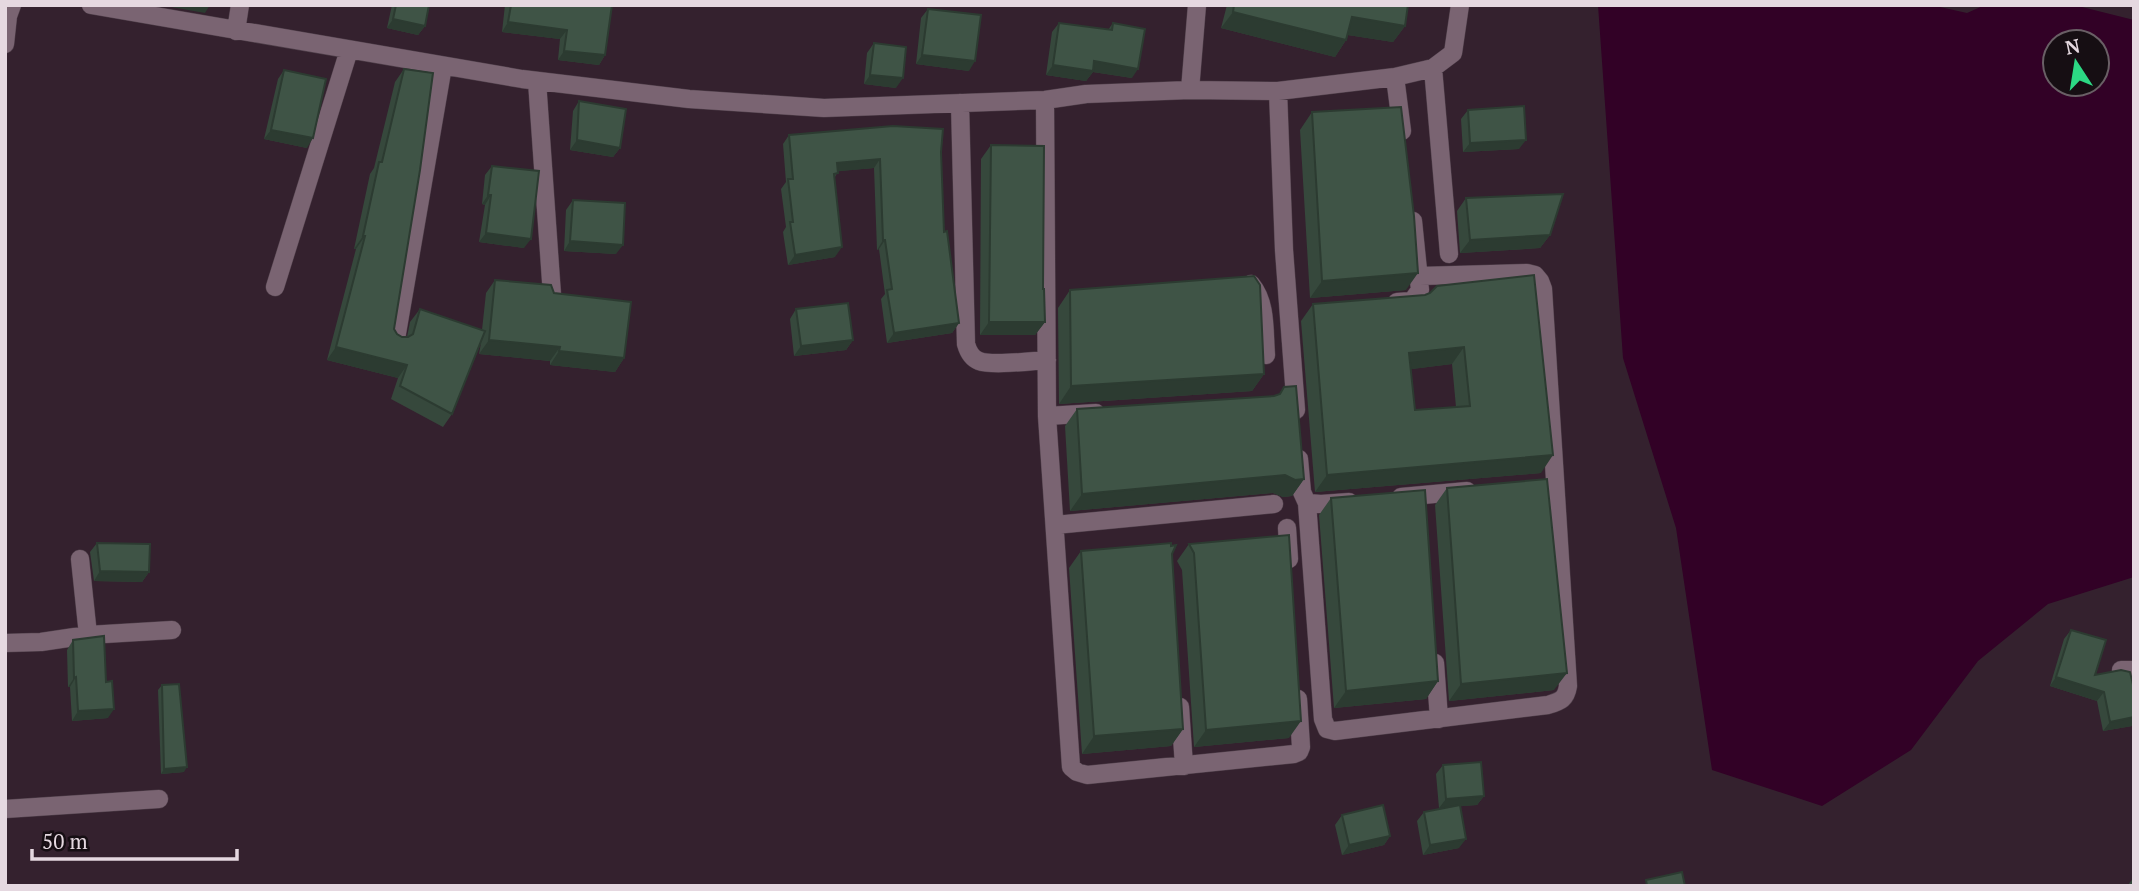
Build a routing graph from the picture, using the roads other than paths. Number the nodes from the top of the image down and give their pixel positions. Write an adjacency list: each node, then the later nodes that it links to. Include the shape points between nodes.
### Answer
1 (91, 5): 6 (street)
2 (240, 5): 6 (street)
3 (1197, 5): 13 (street)
4 (1460, 5): 10 (street, via 1453,52)
5 (9, 12): 7 (street)
6 (236, 31): 8 (street)
7 (5, 44)
8 (349, 50): 9 (street); 22 (street)
9 (443, 66): 12 (street); 25 (street)
10 (1433, 68): 11 (street); 19 (street)
11 (1395, 76): 14 (street); 17 (street)
12 (537, 81): 16 (street, via 689,99 824,108); 23 (street)
13 (1190, 90): 14 (street); 15 (street)
14 (1278, 91): 31 (street, via 1296,311 1301,492)
15 (1045, 100): 16 (street); 27 (street, via 1053,296)
16 (960, 103): 27 (street, via 969,353 985,362)
17 (1404, 144)
18 (1412, 210): 20 (street)
19 (1449, 254)
20 (1420, 276): 24 (street, via 1420,290 1412,301); 43 (street, via 1527,274 1541,281 1548,483 1568,686 1561,701 1548,705)
21 (1235, 282): 26 (street, via 1252,284 1258,293)
22 (275, 287)
23 (552, 295)
24 (1385, 303)
25 (396, 340)
26 (1266, 355)
27 (1047, 360): 29 (street)
28 (1114, 412): 29 (street)
29 (1047, 416): 33 (street)
30 (1489, 489): 31 (street, via 1423,502)
31 (1307, 503): 43 (street, via 1327,729)
32 (1274, 504): 33 (street)
33 (1055, 525): 44 (street, via 1071,767 1087,775)
34 (1287, 528): 36 (street)
35 (80, 559): 38 (street)
36 (1291, 583)
37 (172, 630): 38 (street)
38 (88, 635): 40 (street)
39 (1433, 640): 43 (street)
40 (5, 643)
41 (1297, 680): 44 (street, via 1298,752)
42 (1180, 696): 44 (street)
43 (1439, 719)
44 (1184, 766)
45 (159, 799): 46 (street)
46 (5, 809)

